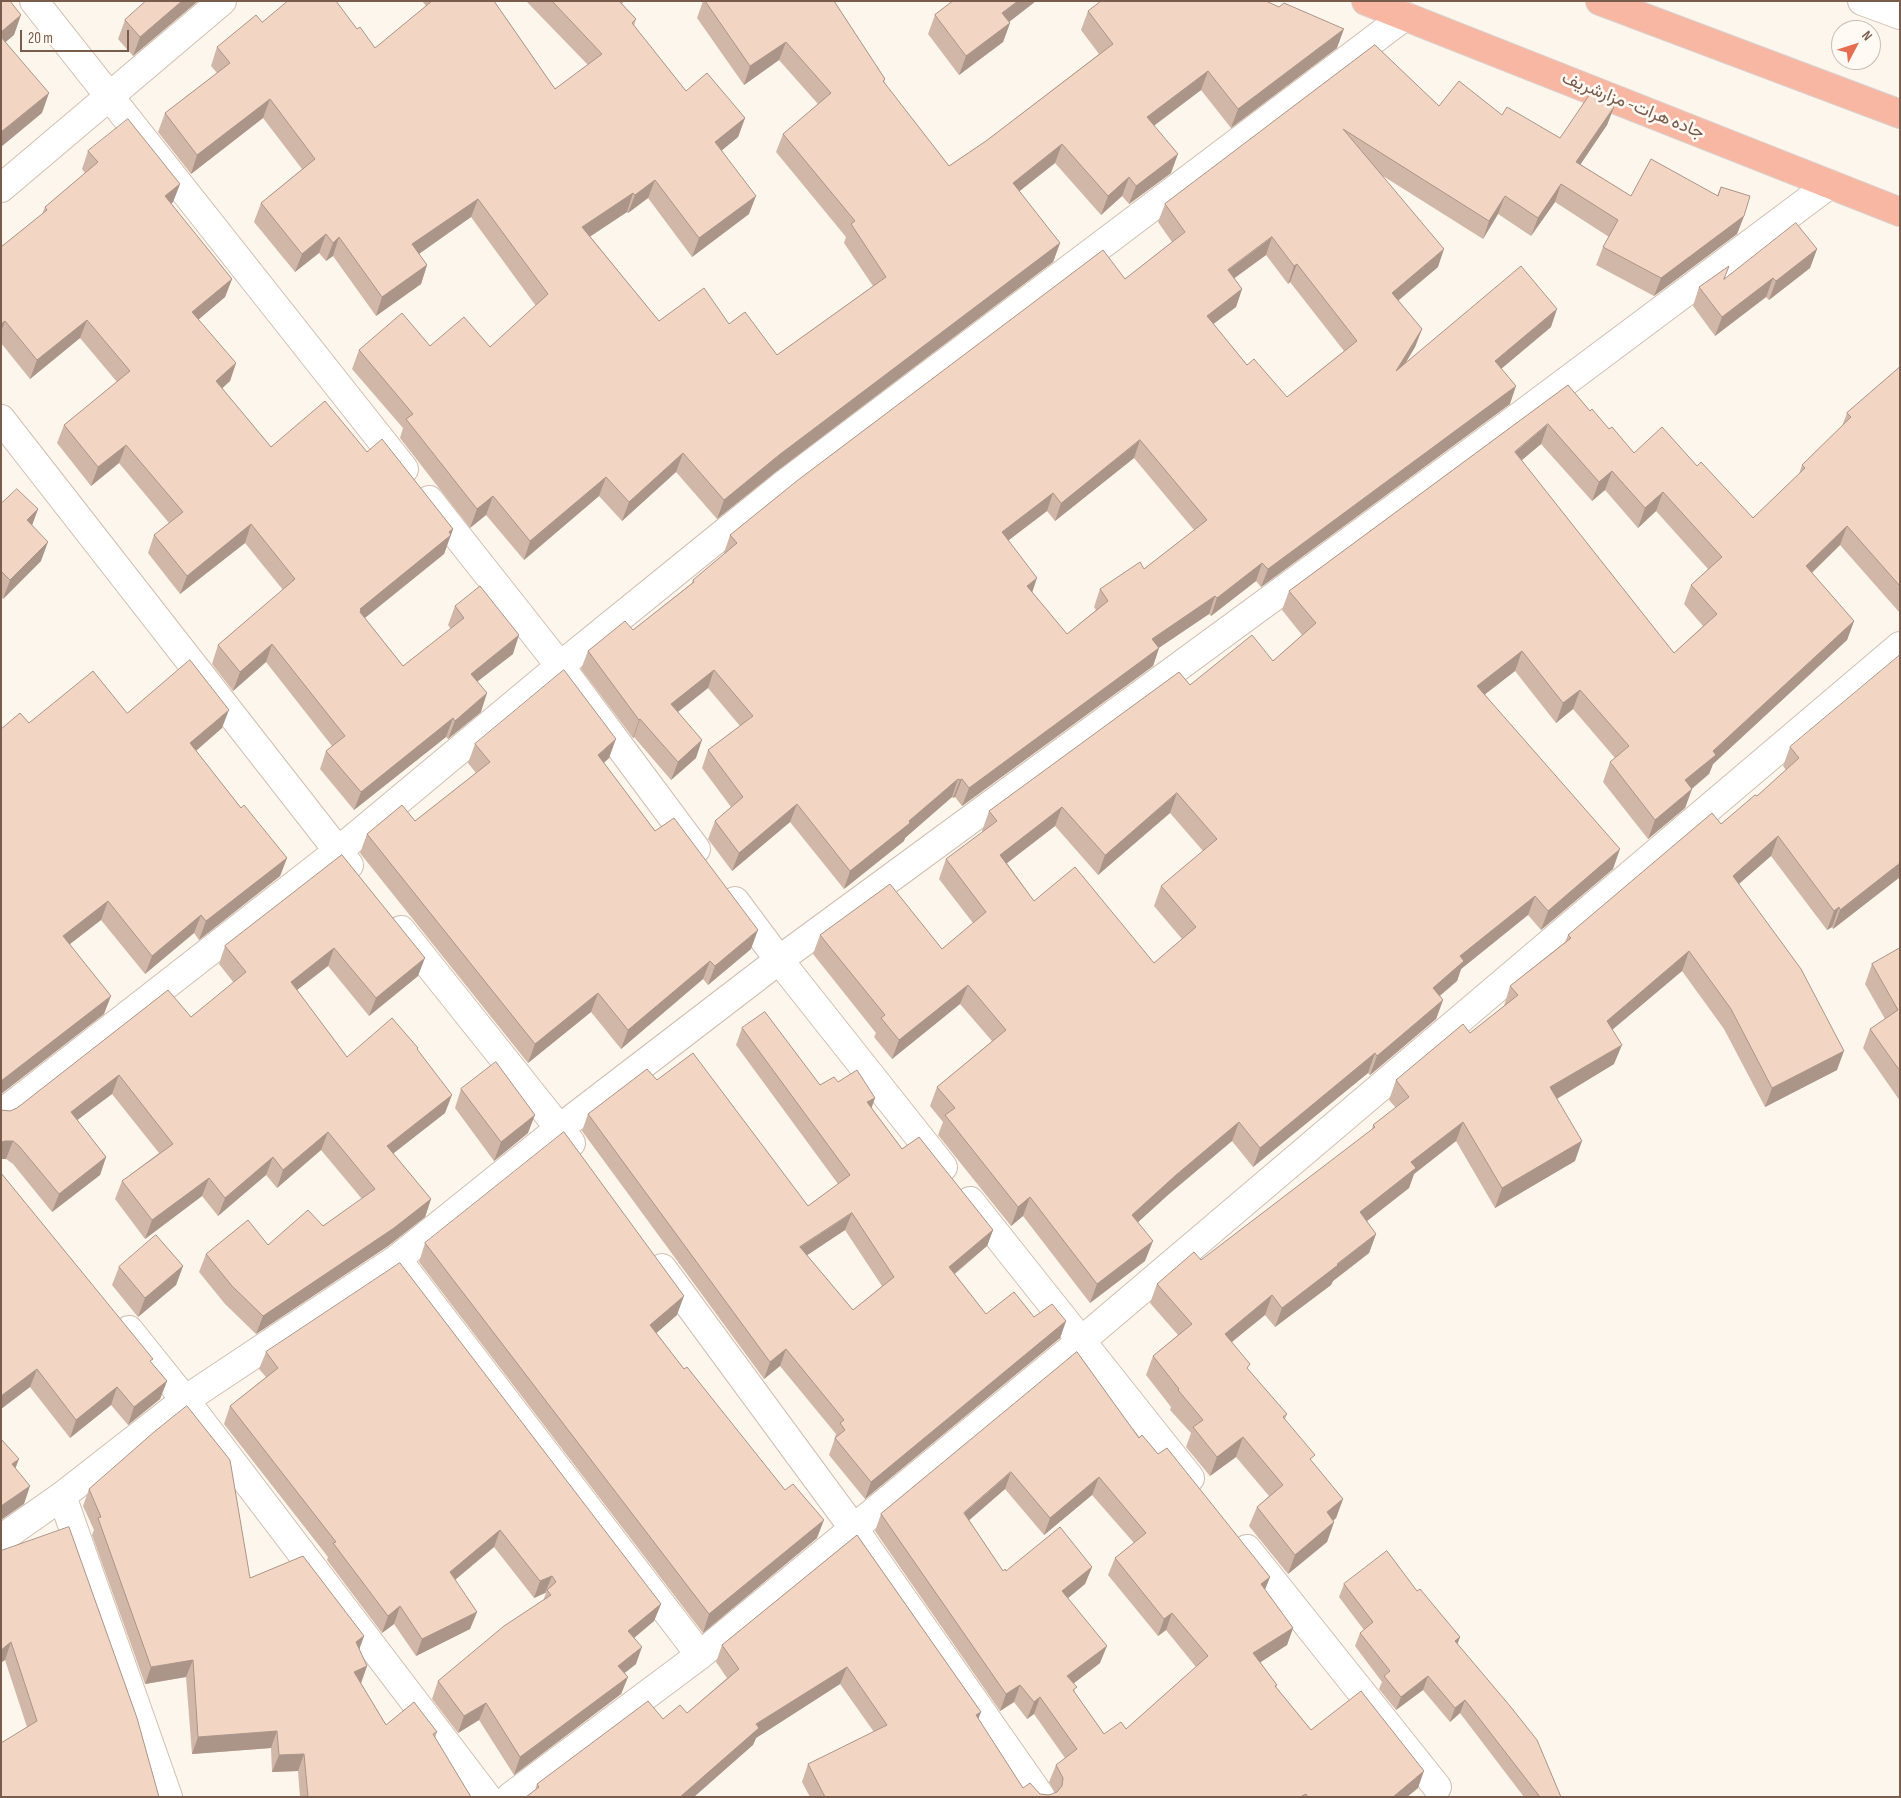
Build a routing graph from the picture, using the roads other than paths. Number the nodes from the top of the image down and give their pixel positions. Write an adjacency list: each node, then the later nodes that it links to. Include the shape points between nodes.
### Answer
1 (34, 1): 8 (street)
2 (222, 1): 8 (street)
3 (1366, 1): 7 (highway, جاده هرات- مزارشریف)
4 (1600, 1): 9 (highway)
5 (1862, 1): 6 (street)
6 (1900, 15)
7 (1405, 16): 10 (highway, جاده هرات- مزارشریف); 15 (street, via 782,486)
8 (109, 97): 11 (street); 15 (street)
9 (1900, 114)
10 (1830, 184): 12 (highway, جاده هرات- مزارشریف); 19 (street)
11 (1, 188)
12 (1900, 212)
13 (1, 418): 16 (street)
14 (1900, 646): 26 (street)
15 (560, 666): 16 (street); 19 (street)
16 (338, 851): 17 (street); 20 (street)
17 (363, 882)
18 (388, 912): 21 (street)
19 (779, 960): 21 (street); 26 (street)
20 (1, 1114)
21 (560, 1128): 22 (street); 24 (street)
22 (583, 1160)
23 (648, 1248): 30 (street)
24 (397, 1259): 27 (street); 33 (street)
25 (112, 1310): 27 (street)
26 (1081, 1341): 28 (street); 30 (street)
27 (185, 1400): 29 (street); 36 (street)
28 (1204, 1495)
29 (62, 1496): 32 (street); 35 (street)
30 (854, 1529): 33 (street); 38 (street)
31 (1234, 1533): 34 (street)
32 (1, 1539)
33 (700, 1655): 37 (street)
34 (1437, 1787)
35 (168, 1797)
36 (487, 1797)
37 (510, 1797)
38 (1041, 1797)

